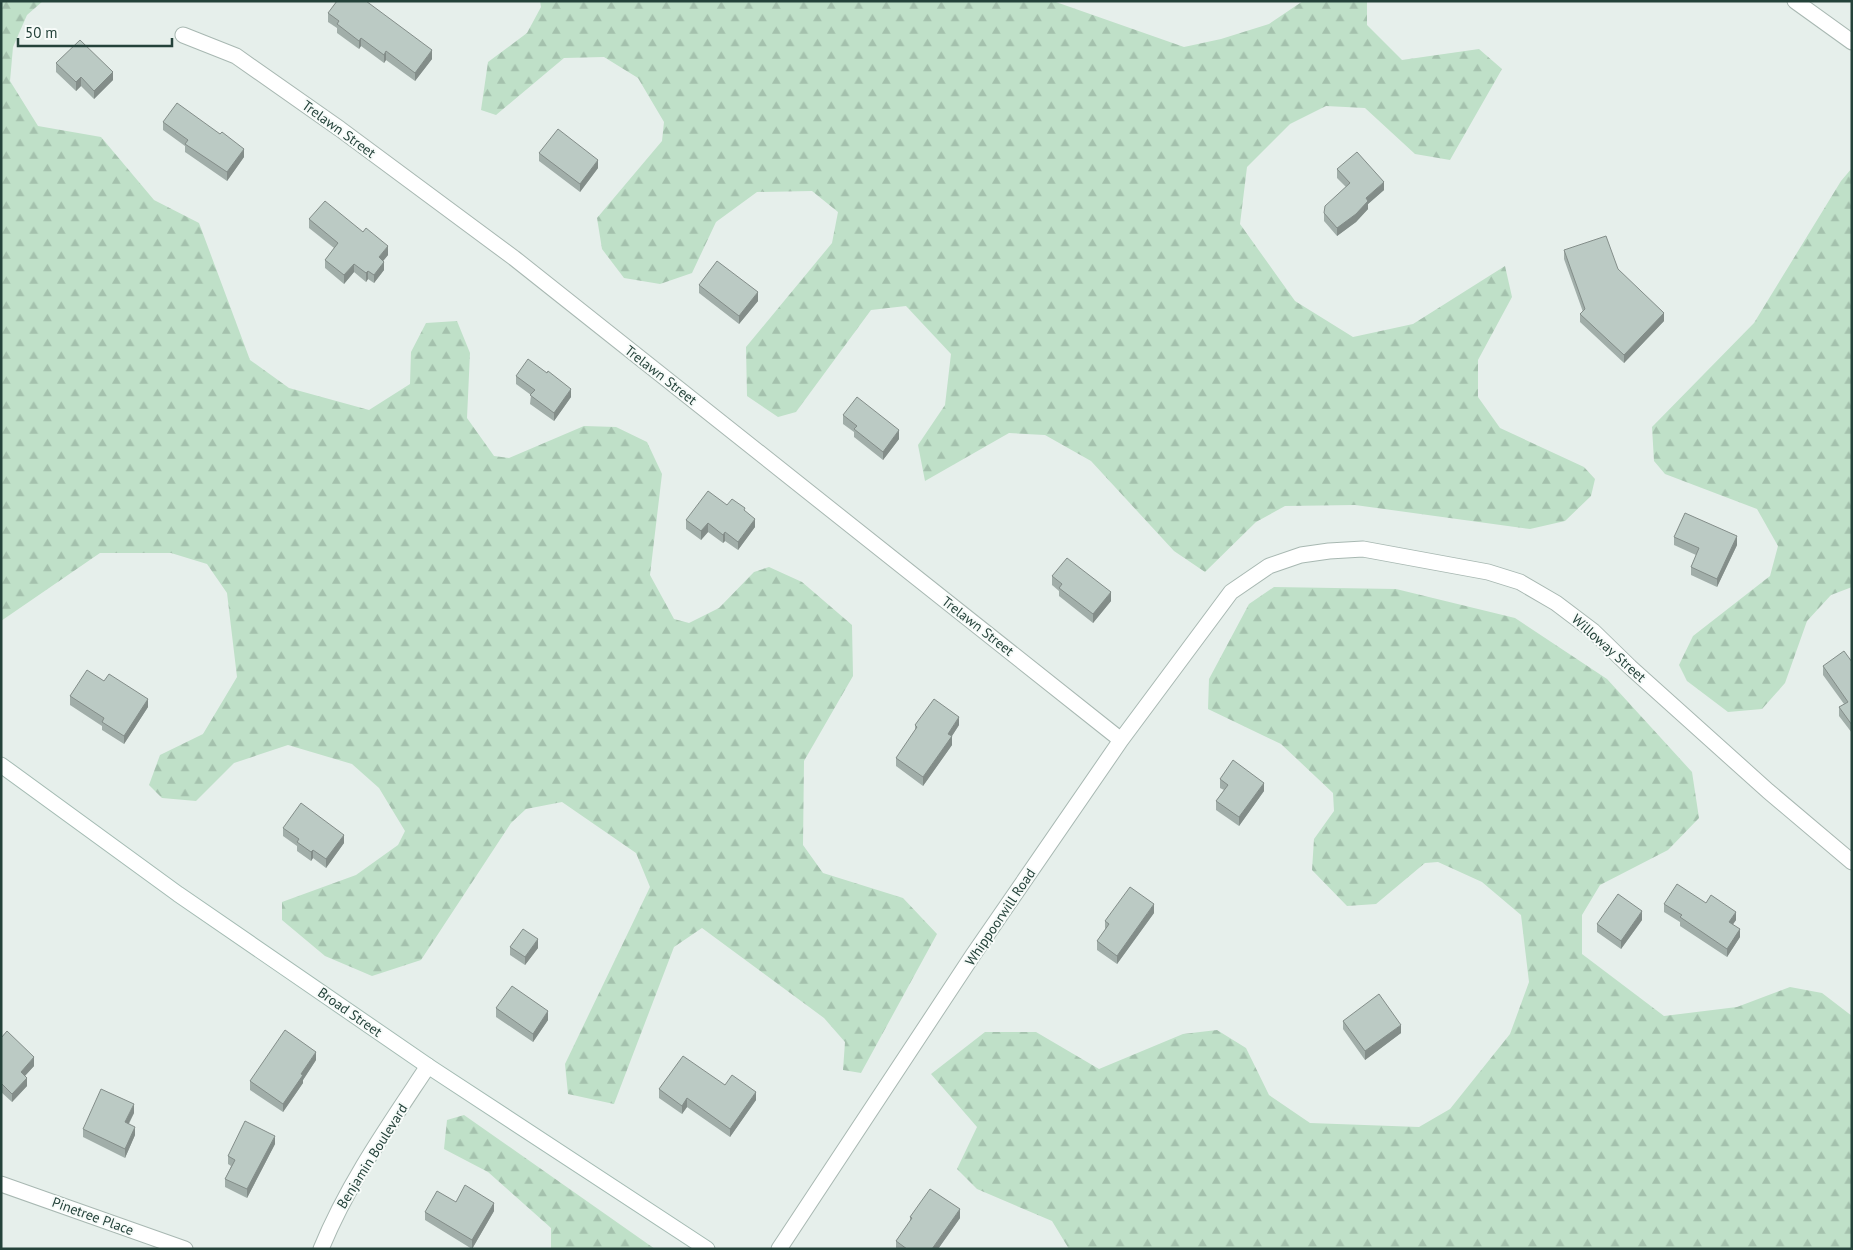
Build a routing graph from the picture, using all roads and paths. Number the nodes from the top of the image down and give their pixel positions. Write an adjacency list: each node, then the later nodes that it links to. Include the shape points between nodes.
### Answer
1 (1795, 1): 3 (street)
2 (183, 36): 5 (street, Trelawn Street, via 236,56 514,258)
3 (1852, 42)
4 (1231, 592): 5 (street, Whippoorwill Road); 7 (street, Willoway Street, via 1269,566 1301,555 1355,550 1488,572 1520,582 1593,630 1768,791)
5 (1121, 740): 13 (street, Whippoorwill Road, via 974,954)
6 (1, 764): 8 (street, Broad Street, via 178,894)
7 (1852, 862)
8 (428, 1066): 11 (street, Benjamin Boulevard, via 364,1163 334,1217); 12 (street, Broad Street)
9 (1, 1184): 10 (street, Pinetree Place)
10 (185, 1249)
11 (321, 1249)
12 (707, 1249)
13 (779, 1249)

